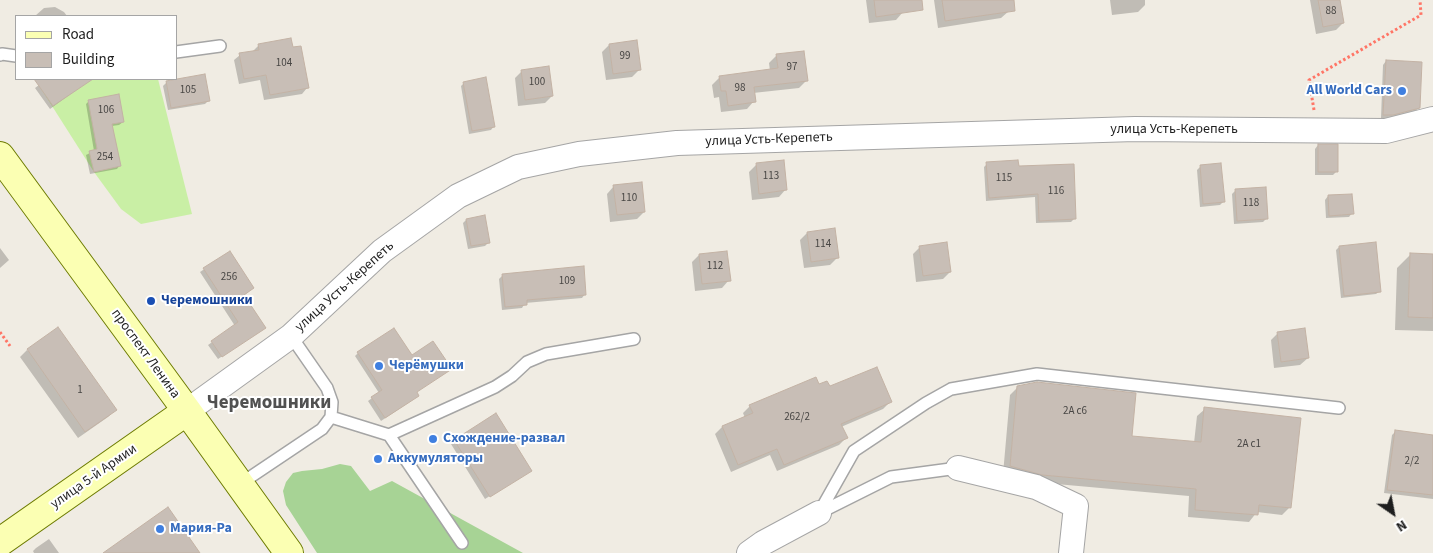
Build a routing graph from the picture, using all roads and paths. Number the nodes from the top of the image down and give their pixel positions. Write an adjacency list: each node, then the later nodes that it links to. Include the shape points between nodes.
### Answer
1 (1420, 0): 7 (path, via 1421,15 1309,80)
2 (220, 46): 3 (lane)
3 (178, 52)
4 (0, 55): 5 (lane)
5 (15, 56)
6 (1433, 119): 7 (street, улица Усть-Керепеть, via 1386,132)
7 (1317, 131): 10 (street, улица Усть-Керепеть, via 1135,129 687,143 570,156 518,167 458,196 382,252)
8 (0, 156): 14 (main road, проспект Ленина)
9 (0, 332): 12 (path)
10 (291, 336): 14 (street, улица Усть-Керепеть); 15 (lane, via 327,388 332,402)
11 (634, 339): 16 (lane, via 546,354 527,362 495,387)
12 (10, 346)
13 (1340, 408): 19 (lane, via 1037,374 952,390 926,402 854,452)
14 (187, 411): 18 (main road, проспект Ленина); 20 (main road, улица 5-й Армии)
15 (331, 416): 16 (lane); 18 (lane, via 322,429)
16 (389, 435): 21 (lane)
17 (958, 468): 19 (lane, via 891,478); 24 (street, via 1036,486 1076,506)
18 (240, 484): 22 (main road, проспект Ленина)
19 (819, 513): 23 (street)
20 (0, 542)
21 (462, 543)
22 (289, 553)
23 (749, 553)
24 (1072, 553)

